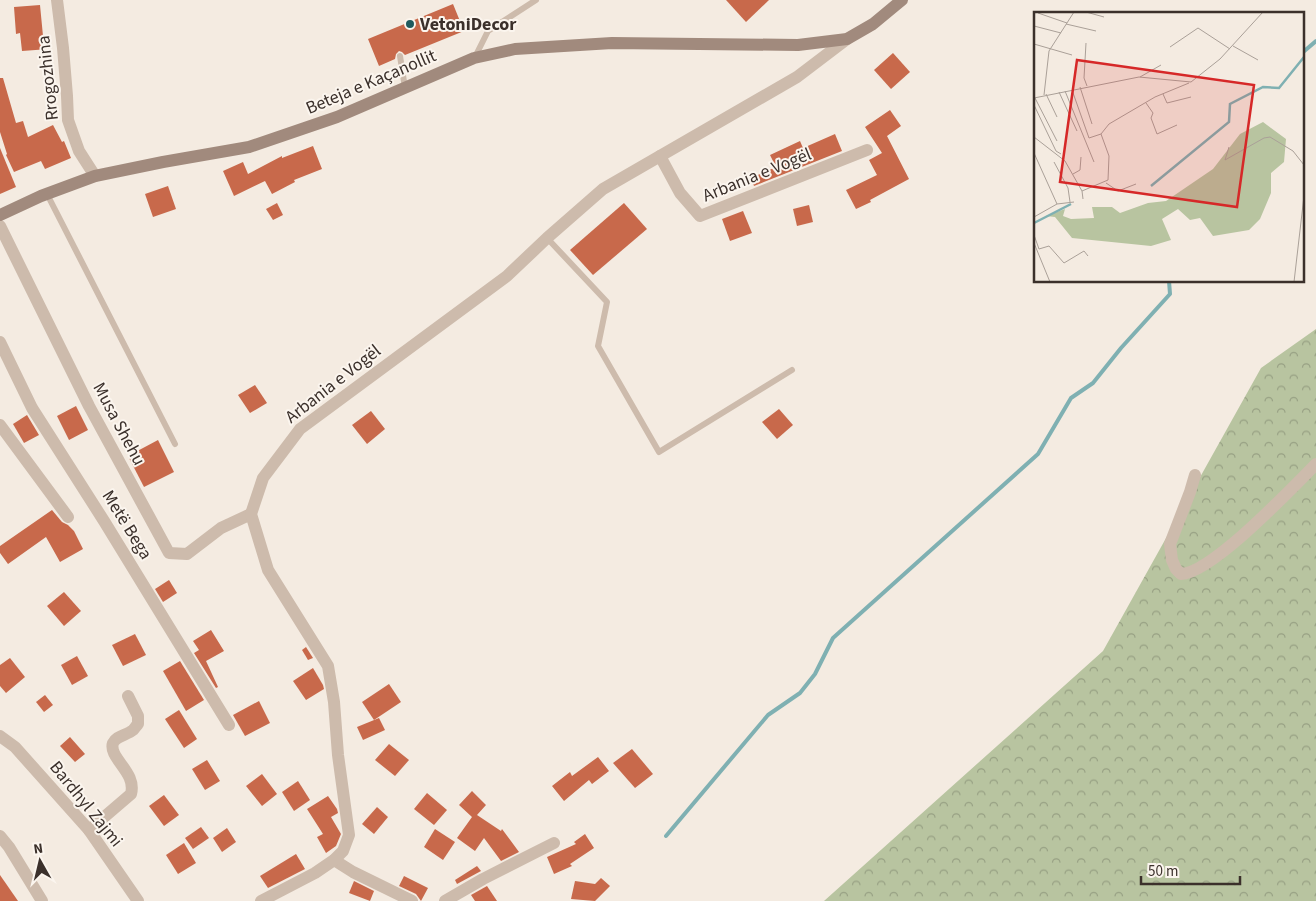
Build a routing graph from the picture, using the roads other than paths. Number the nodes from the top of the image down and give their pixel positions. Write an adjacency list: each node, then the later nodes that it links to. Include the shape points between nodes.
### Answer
1 (57, 0): 10 (street, Rrogozhina, via 64,48 68,120 79,151)
2 (536, 0): 6 (lane, via 488,31)
3 (902, 0): 4 (street, Beteja e Kaçanollit, via 873,24)
4 (847, 39): 6 (street, Beteja e Kaçanollit, via 798,45 612,43 515,49); 9 (street, Arbania e Vogël, via 797,77)
5 (400, 56): 7 (lane)
6 (474, 58): 7 (street, Beteja e Kaçanollit)
7 (405, 88): 10 (street, Beteja e Kaçanollit, via 337,117 249,147)
8 (867, 150): 9 (street, Arbania e Vogël, via 700,216 680,194)
9 (660, 156): 14 (street, Arbania e Vogël, via 603,189)
10 (95, 176): 11 (street, Beteja e Kaçanollit)
11 (47, 194): 12 (street, Beteja e Kaçanollit); 18 (lane)
12 (0, 215)
13 (0, 226): 21 (street, Musa Shehu, via 89,406 169,552 187,554 220,528)
14 (547, 238): 16 (lane, via 607,302 598,346 659,452); 21 (street, Arbania e Vogël, via 507,276 300,429 264,478)
15 (0, 342): 24 (street, Metë Bega, via 32,408)
16 (792, 370)
17 (0, 425): 22 (street)
18 (175, 444)
19 (1316, 464): 20 (street, via 1268,514 1212,559 1189,574 1181,574 1172,560 1170,544)
20 (1195, 475)
21 (251, 514): 29 (street, via 268,570 328,666 349,835 343,851)
22 (68, 517)
23 (128, 696): 26 (street, via 138,716 138,724 116,739 113,752 131,779 131,794)
24 (229, 724)
25 (0, 736): 26 (street, Bardhyl Zajmi, via 15,747)
26 (89, 830): 31 (street, Bardhyl Zajmi)
27 (0, 836): 30 (street)
28 (554, 843): 34 (street)
29 (334, 860): 32 (street, via 316,873); 33 (street)
30 (42, 901)
31 (138, 901)
32 (261, 901)
33 (412, 901)
34 (445, 901)

